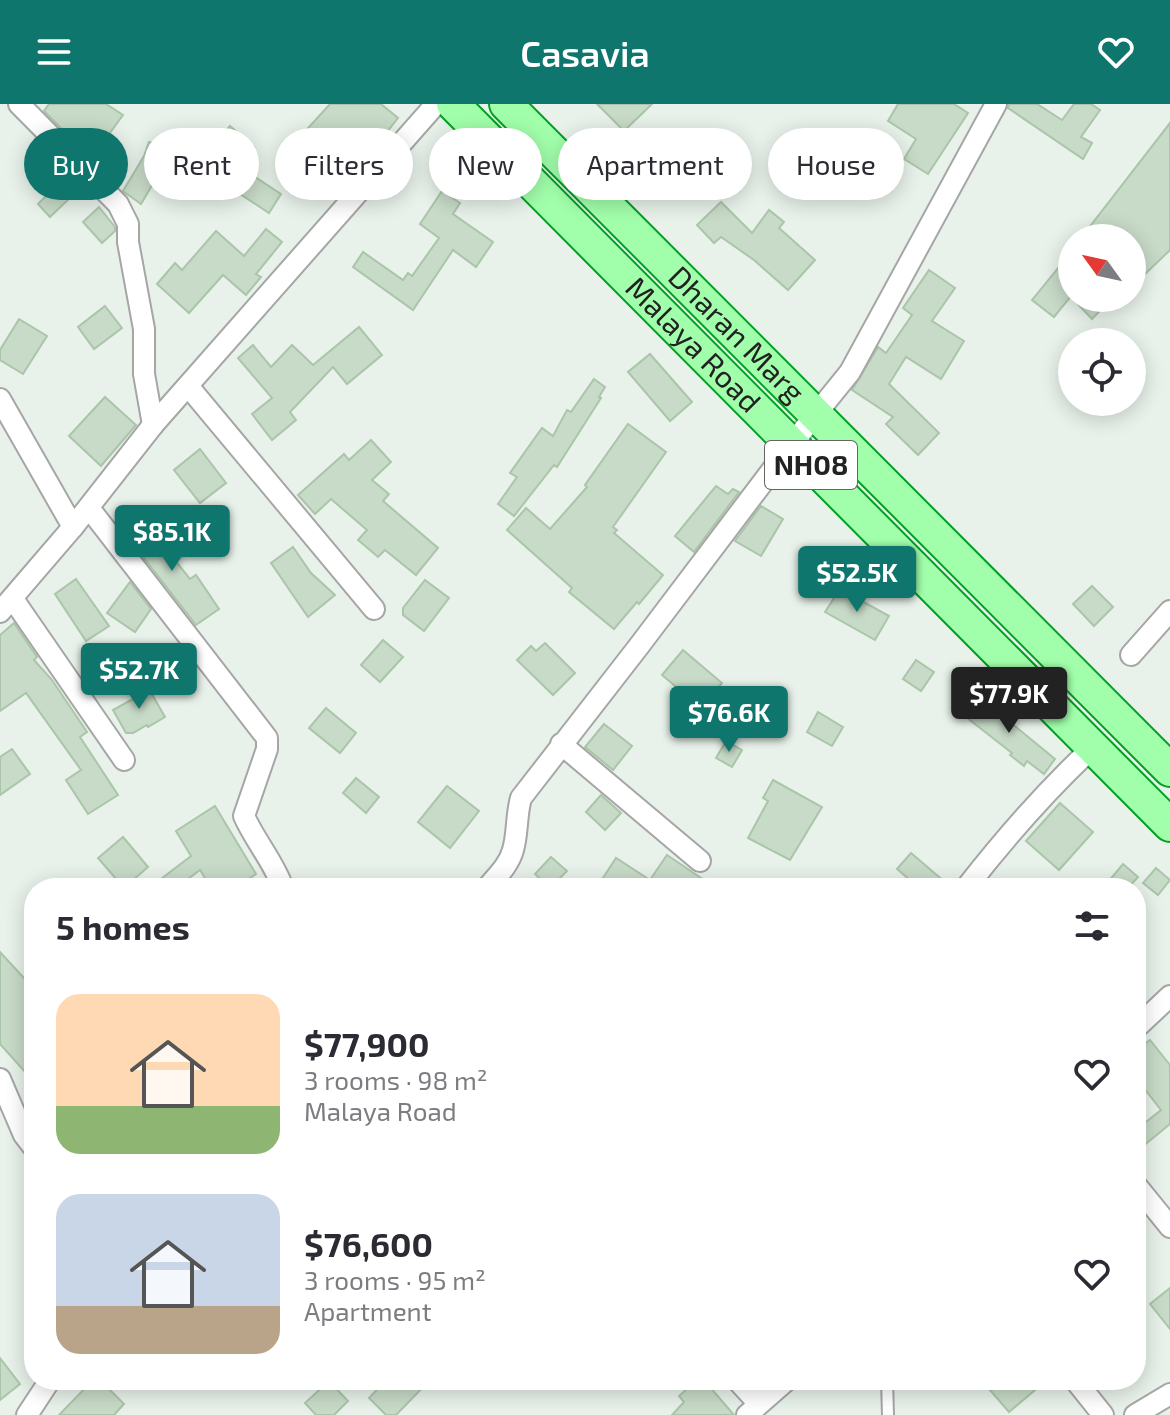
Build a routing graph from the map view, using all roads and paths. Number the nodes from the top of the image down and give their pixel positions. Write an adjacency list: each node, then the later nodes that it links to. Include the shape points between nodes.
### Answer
1 (19, 104): 9 (street, via 118,204 128,224)
2 (436, 104): 6 (street)
3 (453, 104): 10 (main road, Malaya Road / NH08)
4 (506, 104): 8 (main road, Dharan Marg / NH08)
5 (996, 104): 8 (street, via 850,372)
6 (188, 386): 9 (street); 14 (street)
7 (0, 399): 12 (street)
8 (814, 415): 10 (street); 20 (main road, Dharan Marg / NH08)
9 (153, 425): 11 (street)
10 (791, 445): 17 (street); 18 (main road, Malaya Road / NH08)
11 (89, 508): 12 (street); 23 (street, via 267,738 244,816)
12 (73, 527): 13 (street)
13 (6, 606): 19 (street)
14 (374, 609)
15 (1170, 611): 16 (street)
16 (1131, 655)
17 (561, 744): 22 (street); 24 (street, via 521,798 514,849)
18 (1093, 747): 21 (main road, Malaya Road / NH08); 25 (street)
19 (124, 760)
20 (1170, 770)
21 (1170, 825)
22 (700, 861)
23 (279, 878)
24 (495, 878)
25 (974, 878)
26 (1170, 996): 27 (street)
27 (1146, 1019)
28 (0, 1079): 29 (street)
29 (24, 1135)
30 (1146, 1197): 31 (street)
31 (1170, 1227)
32 (43, 1390): 39 (street)
33 (742, 1390): 38 (street)
34 (776, 1390): 38 (street)
35 (887, 1390): 40 (lane)
36 (1083, 1390): 41 (street)
37 (1170, 1394): 42 (street)
38 (753, 1410)
39 (27, 1415)
40 (888, 1415)
41 (1103, 1415)
42 (1135, 1415)

